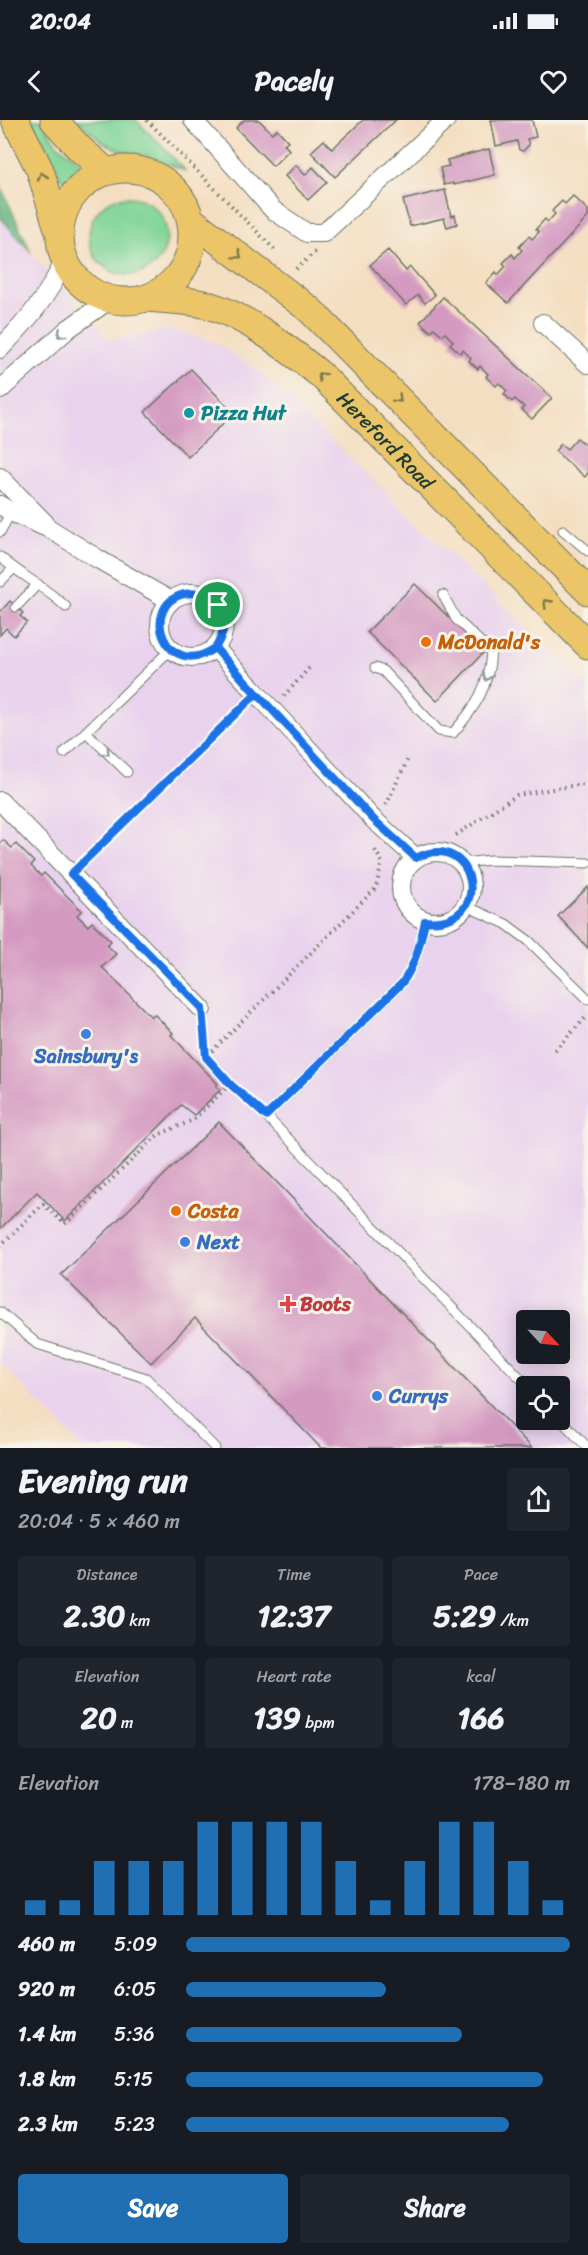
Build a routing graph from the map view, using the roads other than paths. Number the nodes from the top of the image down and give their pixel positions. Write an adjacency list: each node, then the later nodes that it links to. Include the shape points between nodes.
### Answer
1 (15, 120): 7 (main road, one-way to 1, via 40,170)
2 (54, 120): 5 (main road)
3 (193, 120): 4 (street, via 273,210 307,233 324,233)
4 (446, 120)
5 (106, 171): 6 (main road, via 123,168 159,177 173,187); 7 (main road, via 75,193 64,211)
6 (191, 220): 9 (main road, via 193,242 187,262 175,281); 25 (main road, Hereford Road, one-way to 25, via 310,310)
7 (59, 232): 8 (main road)
8 (64, 261): 10 (main road, via 87,290); 12 (street, via 56,281 32,316)
9 (148, 298): 10 (main road); 30 (main road, Hereford Road, one-way to 9, via 322,376 281,342 201,303)
10 (109, 300): 14 (street, one-way to 14, via 68,329)
11 (543, 323): 13 (street)
12 (0, 349)
13 (588, 364)
14 (0, 390)
15 (0, 477): 17 (street)
16 (6, 509): 17 (street); 19 (lane)
17 (50, 529): 27 (street)
18 (563, 531): 20 (lane)
19 (0, 532)
20 (588, 551)
21 (0, 557): 22 (lane)
22 (14, 569): 23 (lane); 24 (lane)
23 (0, 582)
24 (38, 584): 28 (lane); 29 (lane)
25 (588, 591)
26 (443, 595): 33 (lane, one-way to 33, via 456,619 491,652 490,675 476,703 453,733 439,731 383,671)
27 (171, 601): 31 (street, via 190,593 201,594 218,605 225,626); 32 (street, via 164,609 160,631)
28 (16, 607)
29 (66, 608)
30 (588, 645)
31 (215, 648): 32 (street, via 193,657); 38 (street, via 373,819)
32 (171, 650): 34 (lane)
33 (375, 668)
34 (86, 732): 35 (lane); 36 (lane, one-way to 36)
35 (64, 753)
36 (127, 772)
37 (0, 801): 44 (street)
38 (416, 858): 39 (street, via 425,853 445,852); 42 (street, via 403,876 402,898 407,908)
39 (462, 863): 40 (lane); 41 (street, via 472,884)
40 (588, 863)
41 (466, 906): 42 (street, via 448,920); 43 (lane, via 506,924 529,941)
42 (425, 921): 46 (lane, via 411,972 266,1116)
43 (588, 999)
44 (202, 1008)
45 (0, 1312): 48 (lane, via 37,1344 146,1378)
46 (518, 1376)
47 (570, 1429): 49 (lane)
48 (215, 1448)
49 (588, 1448)

